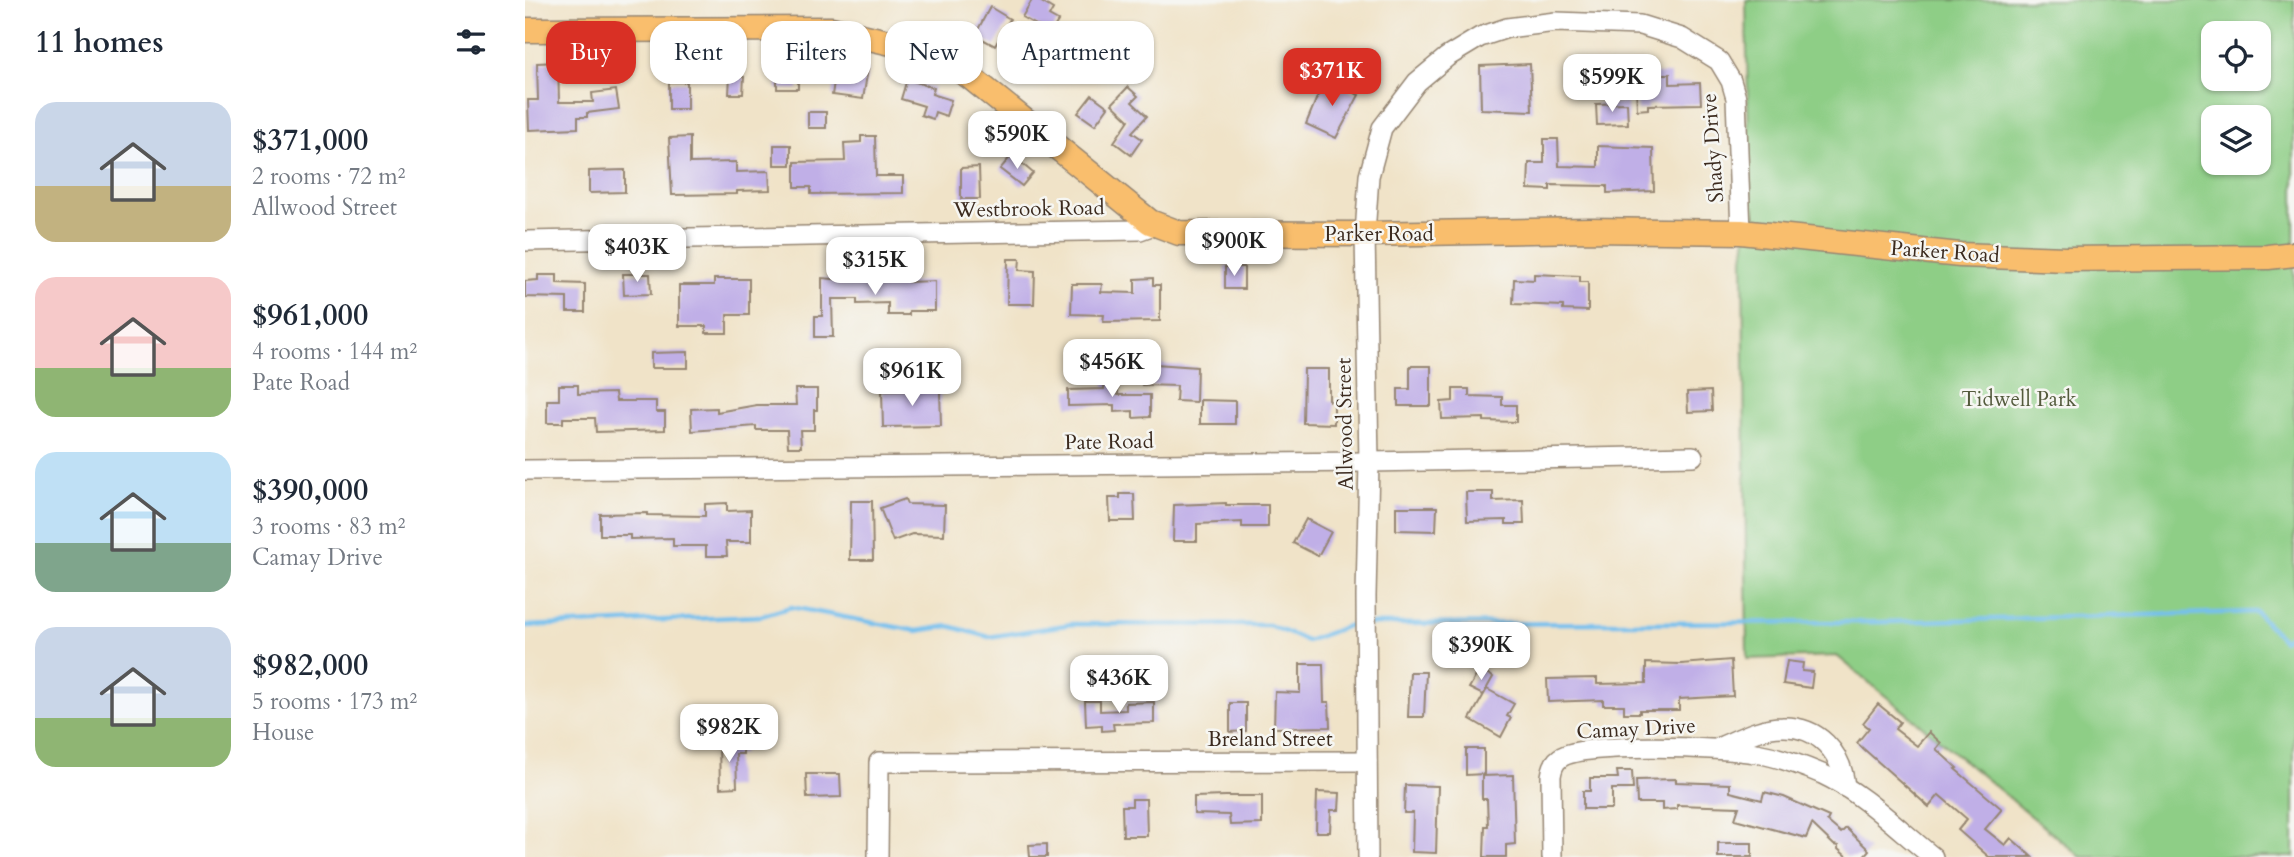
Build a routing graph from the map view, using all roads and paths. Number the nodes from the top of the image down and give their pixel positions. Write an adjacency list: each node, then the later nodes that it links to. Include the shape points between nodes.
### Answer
1 (525, 30): 3 (main road, Parker Road, via 831,29 909,47 969,76)
2 (1480, 37): 4 (street, Shady Drive, via 1507,28 1556,22 1640,24 1662,29 1712,55 1724,68 1736,98); 5 (street, Allwood Street, via 1417,82 1382,128 1369,176)
3 (1147, 228): 5 (main road, Parker Road, via 1179,233); 6 (street, Westbrook Road)
4 (1741, 232): 5 (main road, Parker Road); 7 (main road, Parker Road, via 1960,255)
5 (1365, 234): 9 (street, Allwood Street)
6 (525, 241)
7 (2294, 254)
8 (1693, 456): 9 (street, Pate Road)
9 (1369, 462): 10 (street, Pate Road); 12 (street, Allwood Street)
10 (525, 470)
11 (1716, 749): 13 (street, Camay Drive, via 1787,760); 13 (street, Camay Drive, via 1769,729 1803,729 1822,738 1835,753); 16 (street, Camay Drive, via 1580,750 1559,758 1551,776)
12 (1367, 761): 14 (street, Breland Street, via 879,762); 15 (street, Allwood Street)
13 (1846, 787): 17 (street, Camay Drive)
14 (878, 857)
15 (1368, 857)
16 (1552, 857)
17 (1933, 857)

